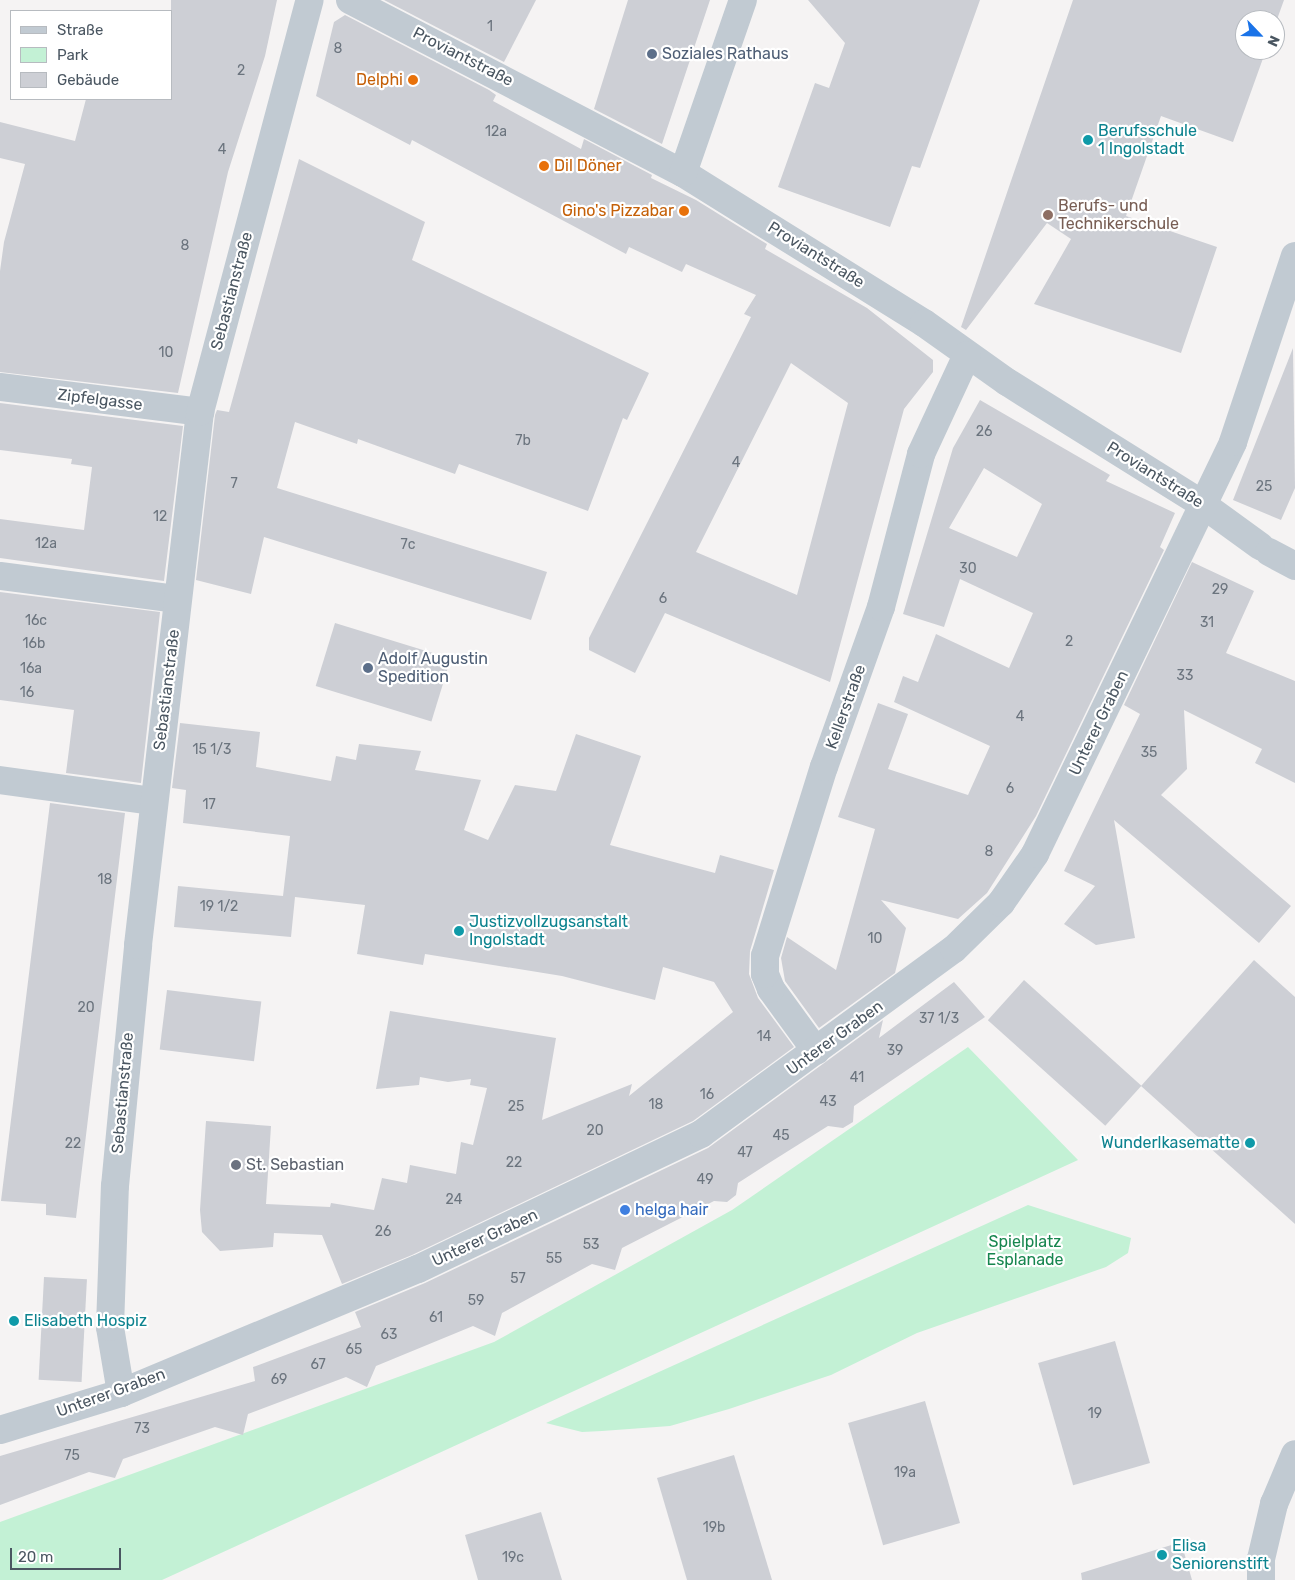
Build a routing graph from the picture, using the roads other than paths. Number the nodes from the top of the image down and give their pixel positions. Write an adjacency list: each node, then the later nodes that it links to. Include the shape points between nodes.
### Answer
1 (310, 0): 8 (street, Sebastianstraße)
2 (350, 0): 4 (street, Proviantstraße)
3 (744, 0): 4 (street)
4 (683, 173): 6 (street, Proviantstraße, via 924,323)
5 (1295, 256): 9 (street, Unterer Graben, via 1233,442)
6 (967, 355): 9 (street, Proviantstraße); 15 (street, Kellerstraße, via 921,454 881,607 821,776 765,956 765,974 771,989)
7 (0, 388): 8 (street, Zipfelgasse)
8 (200, 412): 12 (street, Sebastianstraße)
9 (1202, 504): 10 (street, Proviantstraße, via 1264,549); 15 (street, Unterer Graben, via 1035,854 1001,903 954,949)
10 (1295, 566)
11 (0, 576): 12 (street)
12 (178, 599): 14 (street, Sebastianstraße)
13 (0, 780): 14 (street)
14 (154, 801): 16 (street, Sebastianstraße, via 114,1186 110,1327)
15 (816, 1051): 16 (street, Unterer Graben, via 692,1139 418,1269)
16 (121, 1393): 17 (street, Unterer Graben)
17 (0, 1430)
18 (1295, 1454): 19 (street, via 1274,1504 1261,1559)
19 (1261, 1580)

